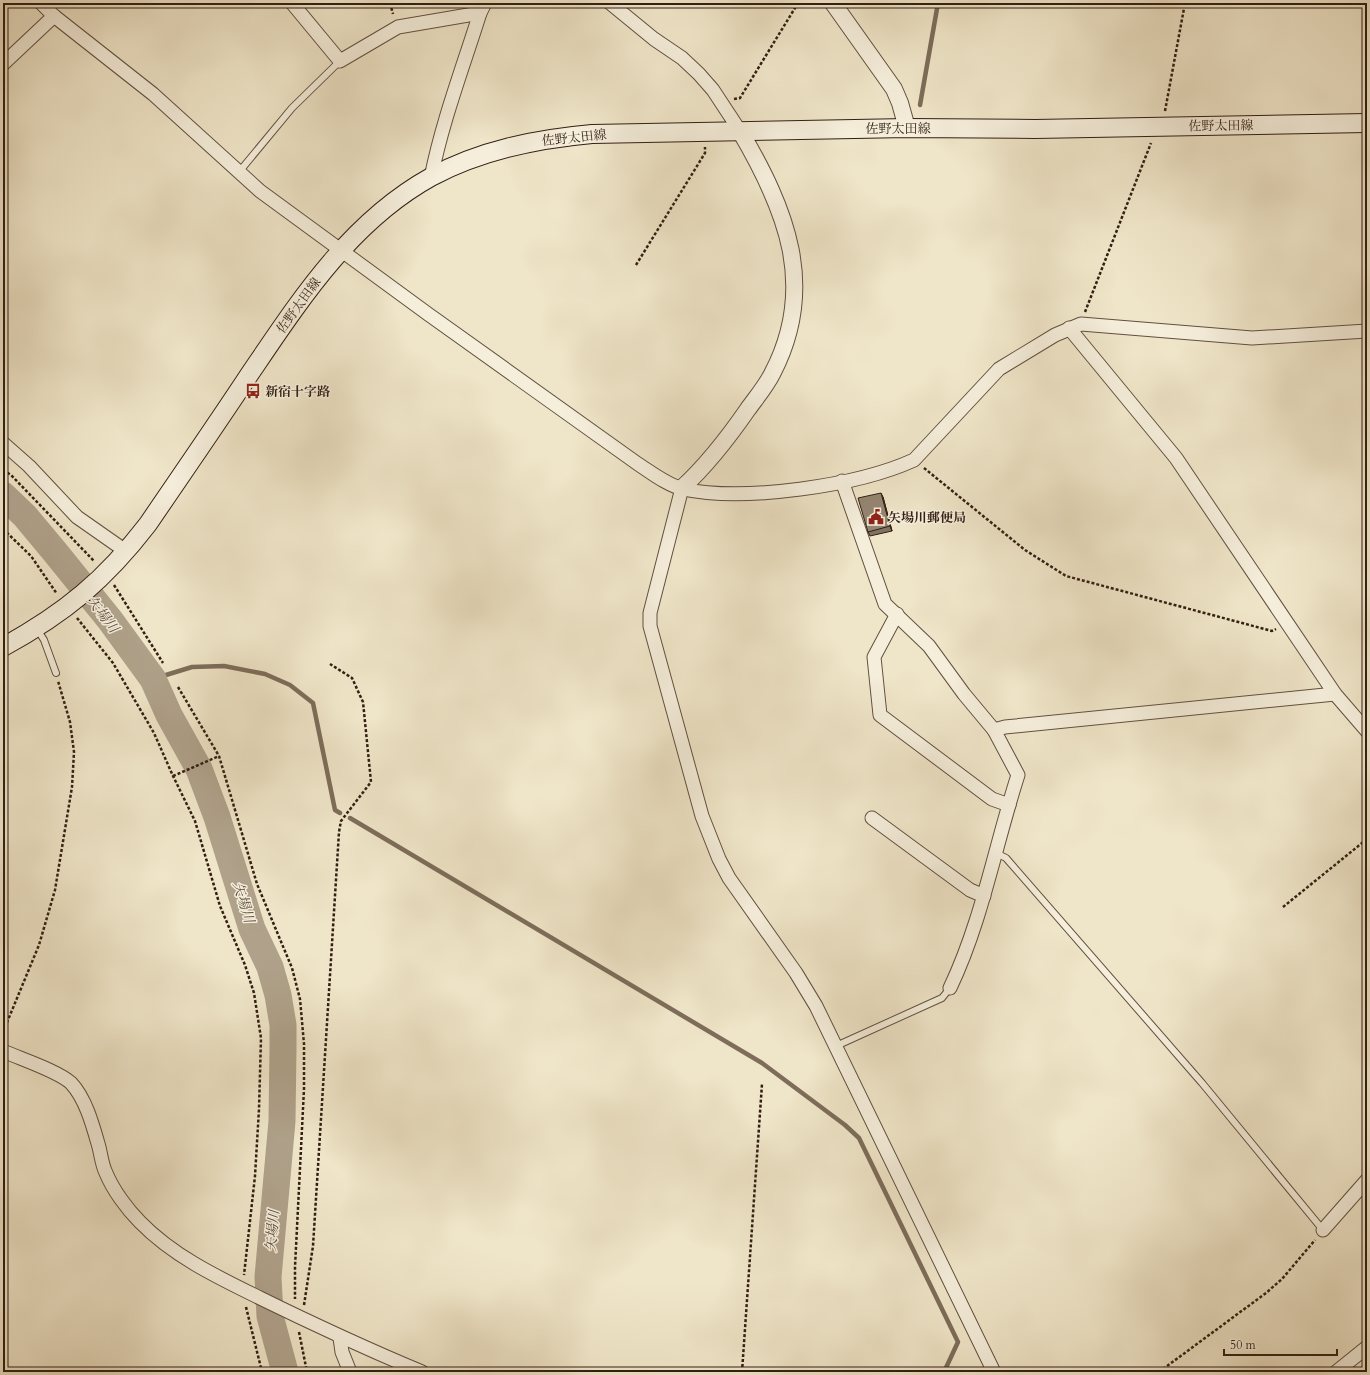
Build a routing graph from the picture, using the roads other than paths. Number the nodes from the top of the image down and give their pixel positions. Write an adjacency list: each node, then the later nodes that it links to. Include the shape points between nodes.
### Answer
1 (40, 3): 6 (street)
2 (292, 3): 7 (street)
3 (610, 3): 11 (street, via 699,74 713,90)
4 (833, 3): 10 (street, via 894,89)
5 (483, 8): 7 (street, via 398,27); 13 (street, via 435,156)
6 (54, 16): 8 (street); 12 (street, via 153,94)
7 (340, 61): 12 (lane, via 292,108)
8 (3, 64)
9 (1367, 123): 10 (main road, 佐野太田線, via 1034,129)
10 (907, 128): 11 (main road, 佐野太田線)
11 (740, 131): 13 (main road, 佐野太田線, via 560,137 507,147); 19 (street, via 762,171 788,233 794,269 792,321 772,374 722,447)
12 (239, 172): 14 (street, via 260,191)
13 (431, 178): 14 (main road, 佐野太田線, via 403,195)
14 (340, 250): 19 (street, via 638,464 659,478); 20 (main road, 佐野太田線, via 299,302)
15 (1075, 326): 16 (street, via 1252,338); 18 (street, via 999,369 914,460 898,468); 25 (street, via 1176,458)
16 (1367, 331)
17 (3, 443): 20 (street, via 29,466 77,517)
18 (842, 481): 19 (street, via 774,492 739,494); 21 (street, via 886,604)
19 (682, 488): 33 (street, via 650,613 650,626 690,774 702,816 722,865 742,898 796,973)
20 (127, 552): 22 (main road, 佐野太田線, via 70,606)
21 (897, 614): 26 (street, via 929,646); 28 (street, via 874,657 880,715 992,799)
22 (37, 629): 23 (main road, 佐野太田線); 24 (lane, via 44,640)
23 (3, 647)
24 (56, 673)
25 (1335, 694): 26 (street); 27 (street)
26 (994, 730): 28 (street, via 1018,775)
27 (1367, 731)
28 (1008, 805): 30 (street)
29 (872, 818): 31 (street, via 970,890)
30 (996, 853): 31 (street); 36 (lane, via 1006,858 1181,1060)
31 (984, 896): 32 (street)
32 (950, 988): 33 (lane, via 942,998)
33 (836, 1046): 41 (street)
34 (3, 1051): 37 (street, via 70,1082 84,1104 105,1172 114,1189 139,1222 164,1244 194,1264)
35 (1367, 1180): 36 (street)
36 (1323, 1230)
37 (340, 1338): 39 (street, via 342,1352); 40 (street)
38 (1367, 1347): 42 (street)
39 (350, 1372)
40 (422, 1372)
41 (994, 1372)
42 (1336, 1372)

